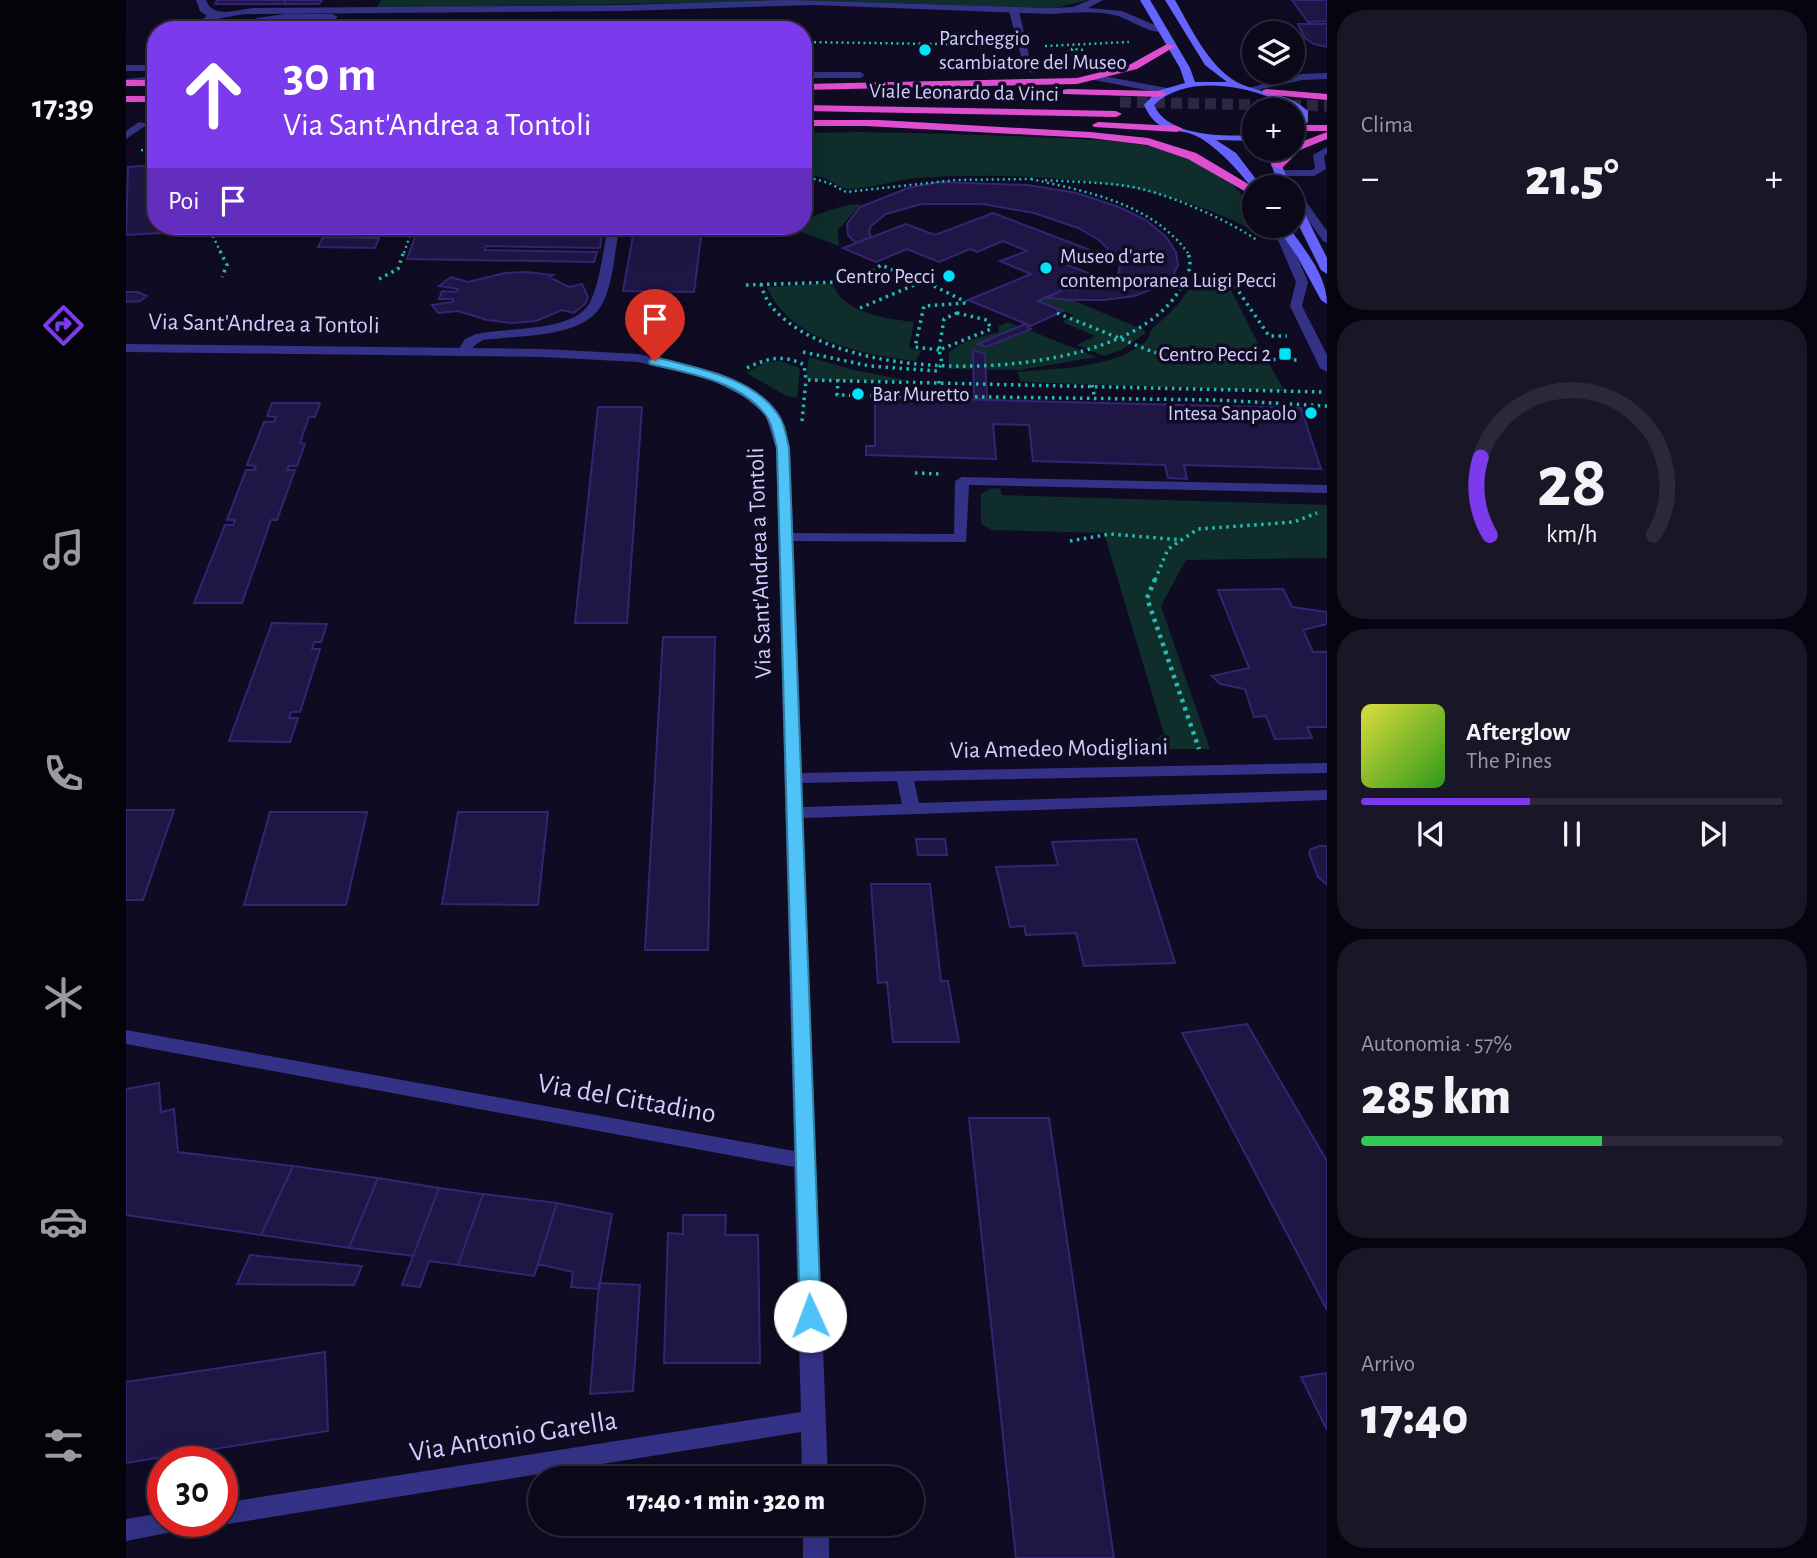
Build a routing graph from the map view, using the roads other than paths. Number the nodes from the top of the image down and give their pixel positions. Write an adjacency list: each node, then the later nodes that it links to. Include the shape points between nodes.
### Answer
1 (201, 0): 8 (street, via 205,11)
2 (1098, 0): 6 (street)
3 (1144, 0): 13 (main road)
4 (1171, 1): 25 (main road, via 1208,63)
5 (554, 9): 7 (street, via 825,2); 8 (street, via 263,10); 12 (street)
6 (1074, 9): 7 (street); 13 (street, via 1119,13)
7 (1014, 11): 17 (street)
8 (216, 18): 9 (street)
9 (208, 21)
10 (259, 21): 11 (street, via 285,17)
11 (392, 21)
12 (553, 21)
13 (1161, 30): 14 (main road)
14 (1171, 46): 21 (highway, via 1133,67); 24 (main road)
15 (126, 68): 16 (street)
16 (147, 68)
17 (1030, 71)
18 (812, 75): 19 (street)
19 (860, 75)
20 (1327, 76): 28 (street)
21 (1098, 78): 26 (highway); 29 (street)
22 (147, 81): 23 (highway)
23 (126, 82)
24 (1191, 86): 25 (main road); 29 (main road)
25 (1238, 86): 28 (main road)
26 (812, 88)
27 (812, 88): 29 (highway)
28 (1253, 88): 30 (main road)
29 (1164, 92): 41 (main road, via 1151,101 1149,109)
30 (1267, 92): 32 (highway); 33 (main road)
31 (812, 96): 36 (highway, Viale Leonardo da Vinci, via 1122,108)
32 (1327, 97)
33 (1283, 98)
34 (126, 99): 35 (highway)
35 (147, 99)
36 (812, 108)
37 (812, 123): 39 (highway)
38 (143, 124): 45 (street)
39 (869, 124): 41 (highway); 53 (highway, via 1148,142 1192,156)
40 (1327, 128): 42 (highway)
41 (1177, 129): 43 (main road)
42 (1305, 129)
43 (1201, 135): 46 (main road); 51 (main road, via 1232,155)
44 (1327, 135): 50 (highway, via 1296,148)
45 (126, 136)
46 (1242, 137)
47 (1327, 150): 49 (street, via 1318,156)
48 (1275, 161): 50 (main road)
49 (1324, 169): 50 (street, via 1314,173)
50 (1278, 170): 52 (main road)
51 (1248, 175)
52 (1281, 175)
53 (1242, 185)
54 (1305, 209): 59 (street)
55 (1305, 226): 60 (main road)
56 (612, 235): 63 (street, via 597,299 585,316 568,324 481,337)
57 (1285, 238): 64 (street, via 1302,282 1296,306)
58 (1289, 238): 61 (main road)
59 (1327, 239)
60 (1327, 270)
61 (1327, 300)
62 (126, 348): 63 (street, Via Sant'Andrea a Tontoli)
63 (463, 352): 66 (street, Via Sant'Andrea a Tontoli, via 638,358 686,368 750,394 771,412 777,424 783,448)
64 (1327, 368)
65 (1323, 489): 66 (street, via 962,481 961,539)
66 (786, 537): 69 (street, Via Sant'Andrea a Tontoli)
67 (1327, 768): 68 (street, Via Amedeo Modigliani)
68 (904, 776): 69 (street, Via Amedeo Modigliani); 71 (street)
69 (792, 778): 72 (street, Via Sant'Andrea a Tontoli)
70 (1327, 795): 71 (street)
71 (912, 809): 72 (street)
72 (793, 813): 74 (street, Via Sant'Andrea a Tontoli)
73 (126, 1037): 74 (street, Via del Cittadino)
74 (804, 1161): 75 (street)
75 (814, 1420): 76 (street); 77 (street, Via Antonio Garella)
76 (815, 1466)
77 (238, 1511)
78 (147, 1526): 79 (street)
79 (126, 1530)
80 (816, 1536): 81 (street)
81 (816, 1558)

